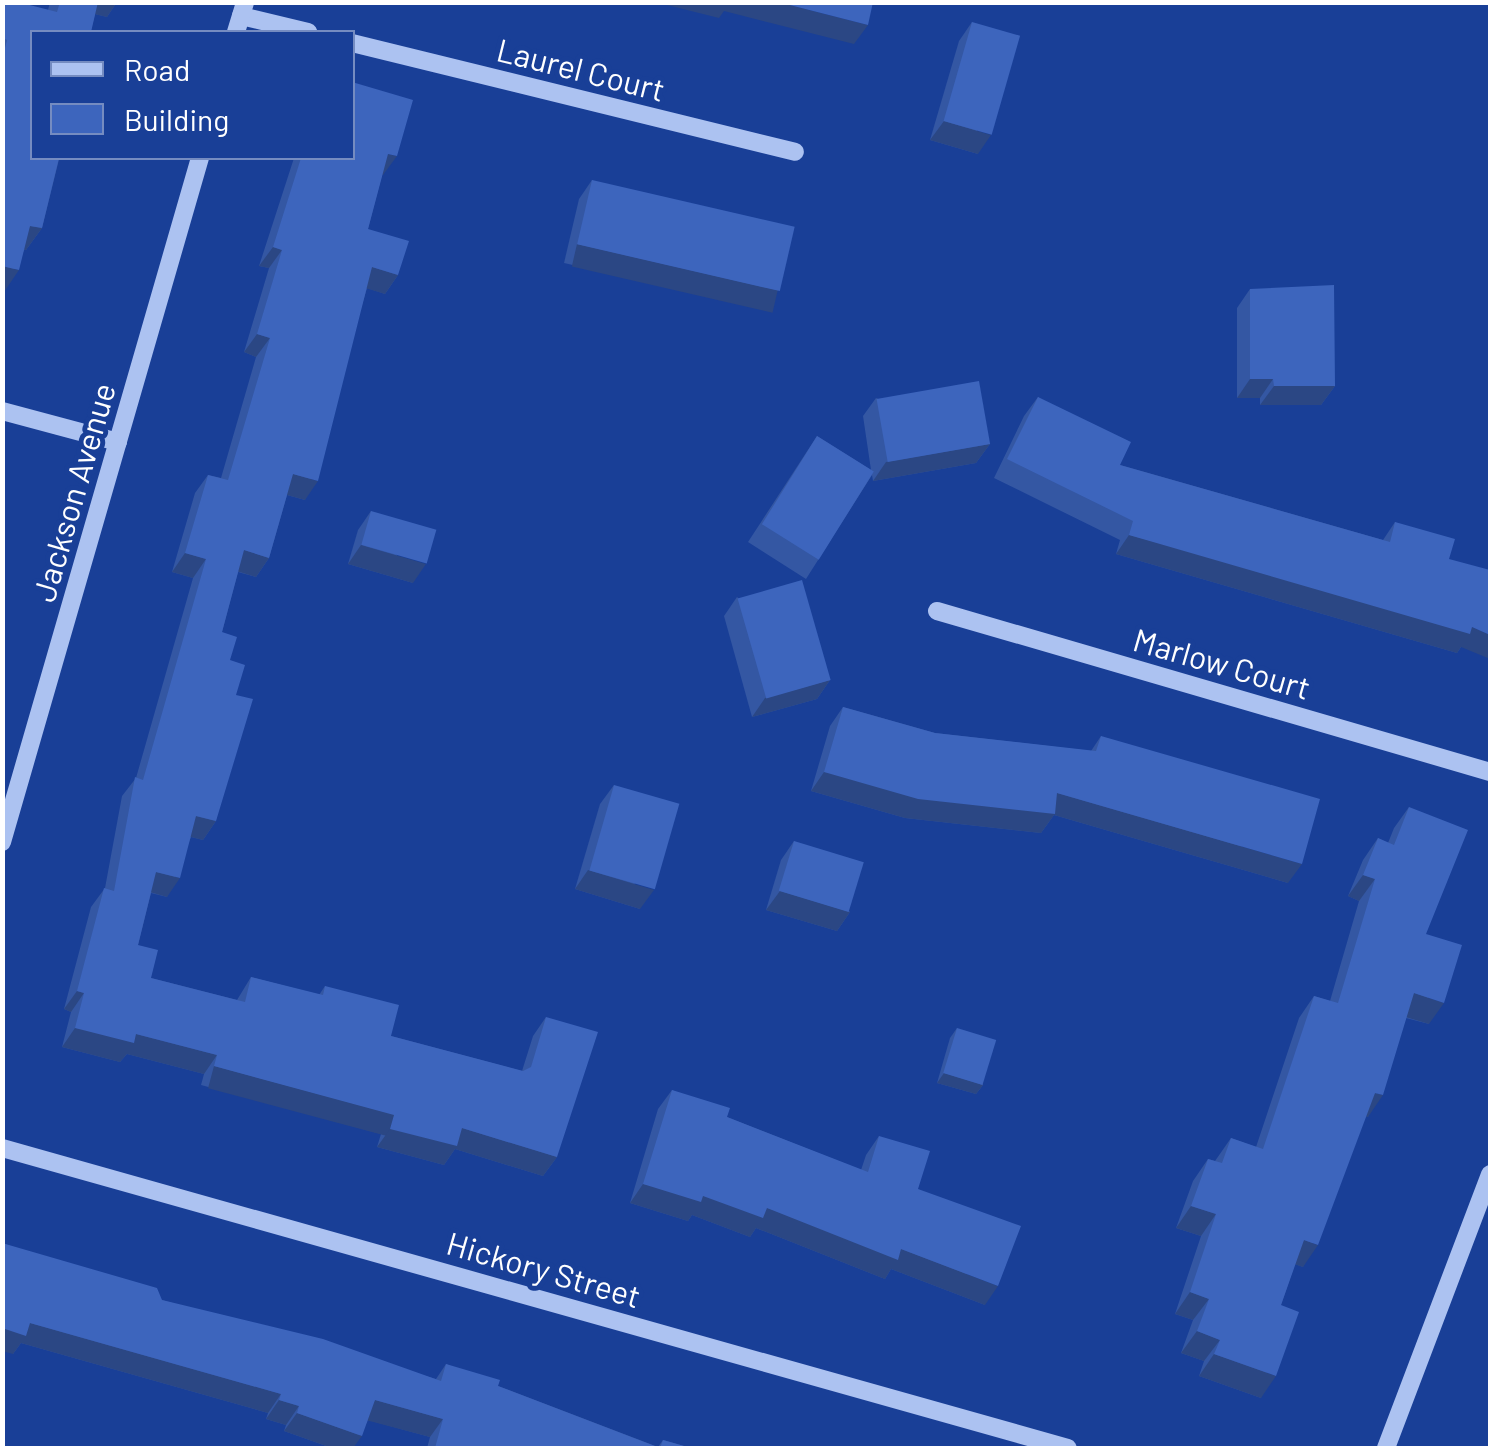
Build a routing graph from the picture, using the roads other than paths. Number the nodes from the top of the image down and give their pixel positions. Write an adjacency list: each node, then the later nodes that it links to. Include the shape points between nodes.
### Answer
1 (241, 17): 2 (street)
2 (299, 30)
3 (355, 44): 4 (street, Laurel Court)
4 (795, 152)
5 (199, 160): 7 (street, Jackson Avenue)
6 (2, 411): 7 (street)
7 (118, 442): 10 (street, Jackson Avenue)
8 (937, 611): 9 (street, Marlow Court)
9 (1490, 772)
10 (2, 842)
11 (2, 1148): 13 (street, Hickory Street)
12 (1490, 1174): 14 (street)
13 (1068, 1448)
14 (1386, 1448)

